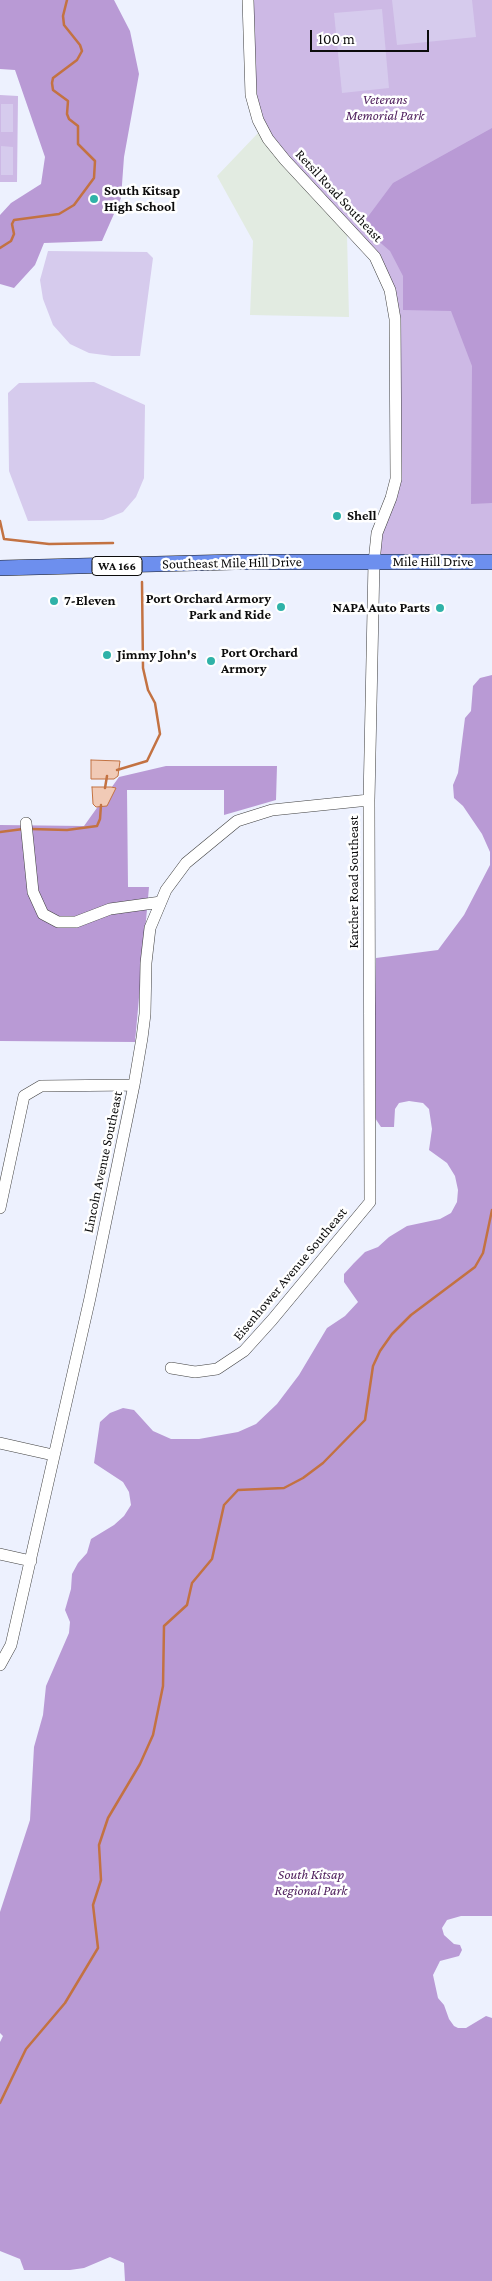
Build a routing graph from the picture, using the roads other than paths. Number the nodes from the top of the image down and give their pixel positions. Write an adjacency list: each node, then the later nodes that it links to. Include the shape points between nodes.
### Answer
1 (248, 0): 2 (street, Retsil Road Southeast, via 250,95 258,120 285,160 375,257 392,297 396,336 396,479 377,533)
2 (374, 562): 3 (main road, Mile Hill Drive / WA 166); 4 (main road, Southeast Mile Hill Drive / WA 166); 5 (street, Karcher Road Southeast)
3 (492, 562)
4 (0, 568)
5 (369, 800): 7 (street, Lincoln Avenue Southeast, via 272,810 237,821 186,863); 9 (street, Karcher Road Southeast)
6 (26, 823): 7 (street, via 33,892 43,914 58,922 76,922 110,909)
7 (161, 902): 8 (street, Lincoln Avenue Southeast, via 150,928 145,1014)
8 (134, 1085): 10 (street, via 41,1086 24,1096); 13 (street, Lincoln Avenue Southeast, via 90,1298)
9 (370, 1202): 11 (street, Eisenhower Avenue Southeast, via 244,1351 217,1369 195,1372)
10 (0, 1208)
11 (171, 1368)
12 (0, 1443): 13 (street)
13 (53, 1455): 15 (street, Lincoln Avenue Southeast)
14 (0, 1554): 15 (street)
15 (31, 1561): 16 (street, Lincoln Avenue Southeast, via 11,1645)
16 (0, 1665)

